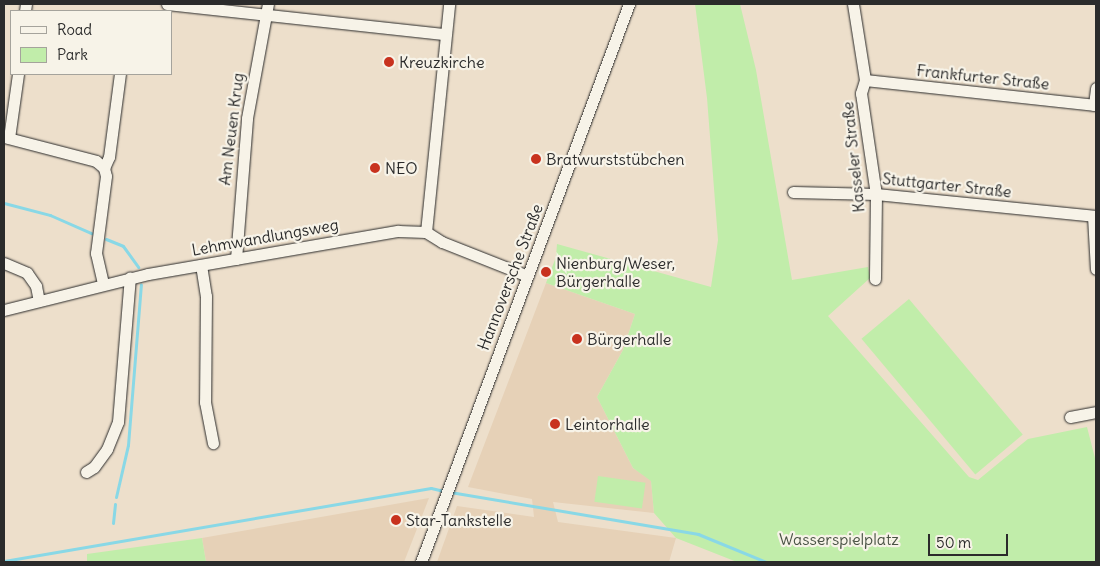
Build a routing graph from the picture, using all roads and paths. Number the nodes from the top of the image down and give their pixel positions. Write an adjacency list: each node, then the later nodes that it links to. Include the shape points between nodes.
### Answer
1 (167, 4): 6 (street)
2 (268, 4): 6 (street, Am Neuen Krug)
3 (449, 4): 7 (street)
4 (629, 4): 23 (street, Hannoversche Straße)
5 (853, 4): 10 (street, Kasseler Straße)
6 (265, 16): 7 (street); 19 (street, Am Neuen Krug, via 247,118)
7 (445, 34): 18 (street)
8 (18, 75): 13 (street)
9 (120, 75): 14 (street, via 109,157)
10 (865, 80): 12 (street, Frankfurter Straße); 16 (street, Kasseler Straße, via 861,93)
11 (1096, 88): 12 (street)
12 (1095, 105)
13 (7, 137): 14 (street, via 96,161)
14 (104, 168): 26 (street, via 106,176 96,253)
15 (793, 192): 16 (street, Stuttgarter Straße)
16 (876, 194): 17 (street, Stuttgarter Straße); 25 (street, Kasseler Straße)
17 (1095, 216): 22 (street)
18 (426, 232): 19 (street, Lehmwandlungsweg, via 398,231); 23 (street, Lehmwandlungsweg, via 442,242)
19 (236, 258): 21 (street, Lehmwandlungsweg)
20 (4, 264): 27 (street, via 27,273 36,286)
21 (201, 265): 24 (street, Lehmwandlungsweg); 31 (street, via 206,296 205,402)
22 (1096, 269)
23 (528, 276): 33 (street, Hannoversche Straße)
24 (130, 277): 26 (street, Lehmwandlungsweg); 32 (street, via 118,422 107,449 94,468)
25 (875, 279)
26 (103, 284): 27 (street, Lehmwandlungsweg)
27 (39, 301): 28 (street, Lehmwandlungsweg)
28 (4, 310)
29 (1096, 412): 30 (street)
30 (1070, 417)
31 (213, 443)
32 (86, 472)
33 (421, 562)

